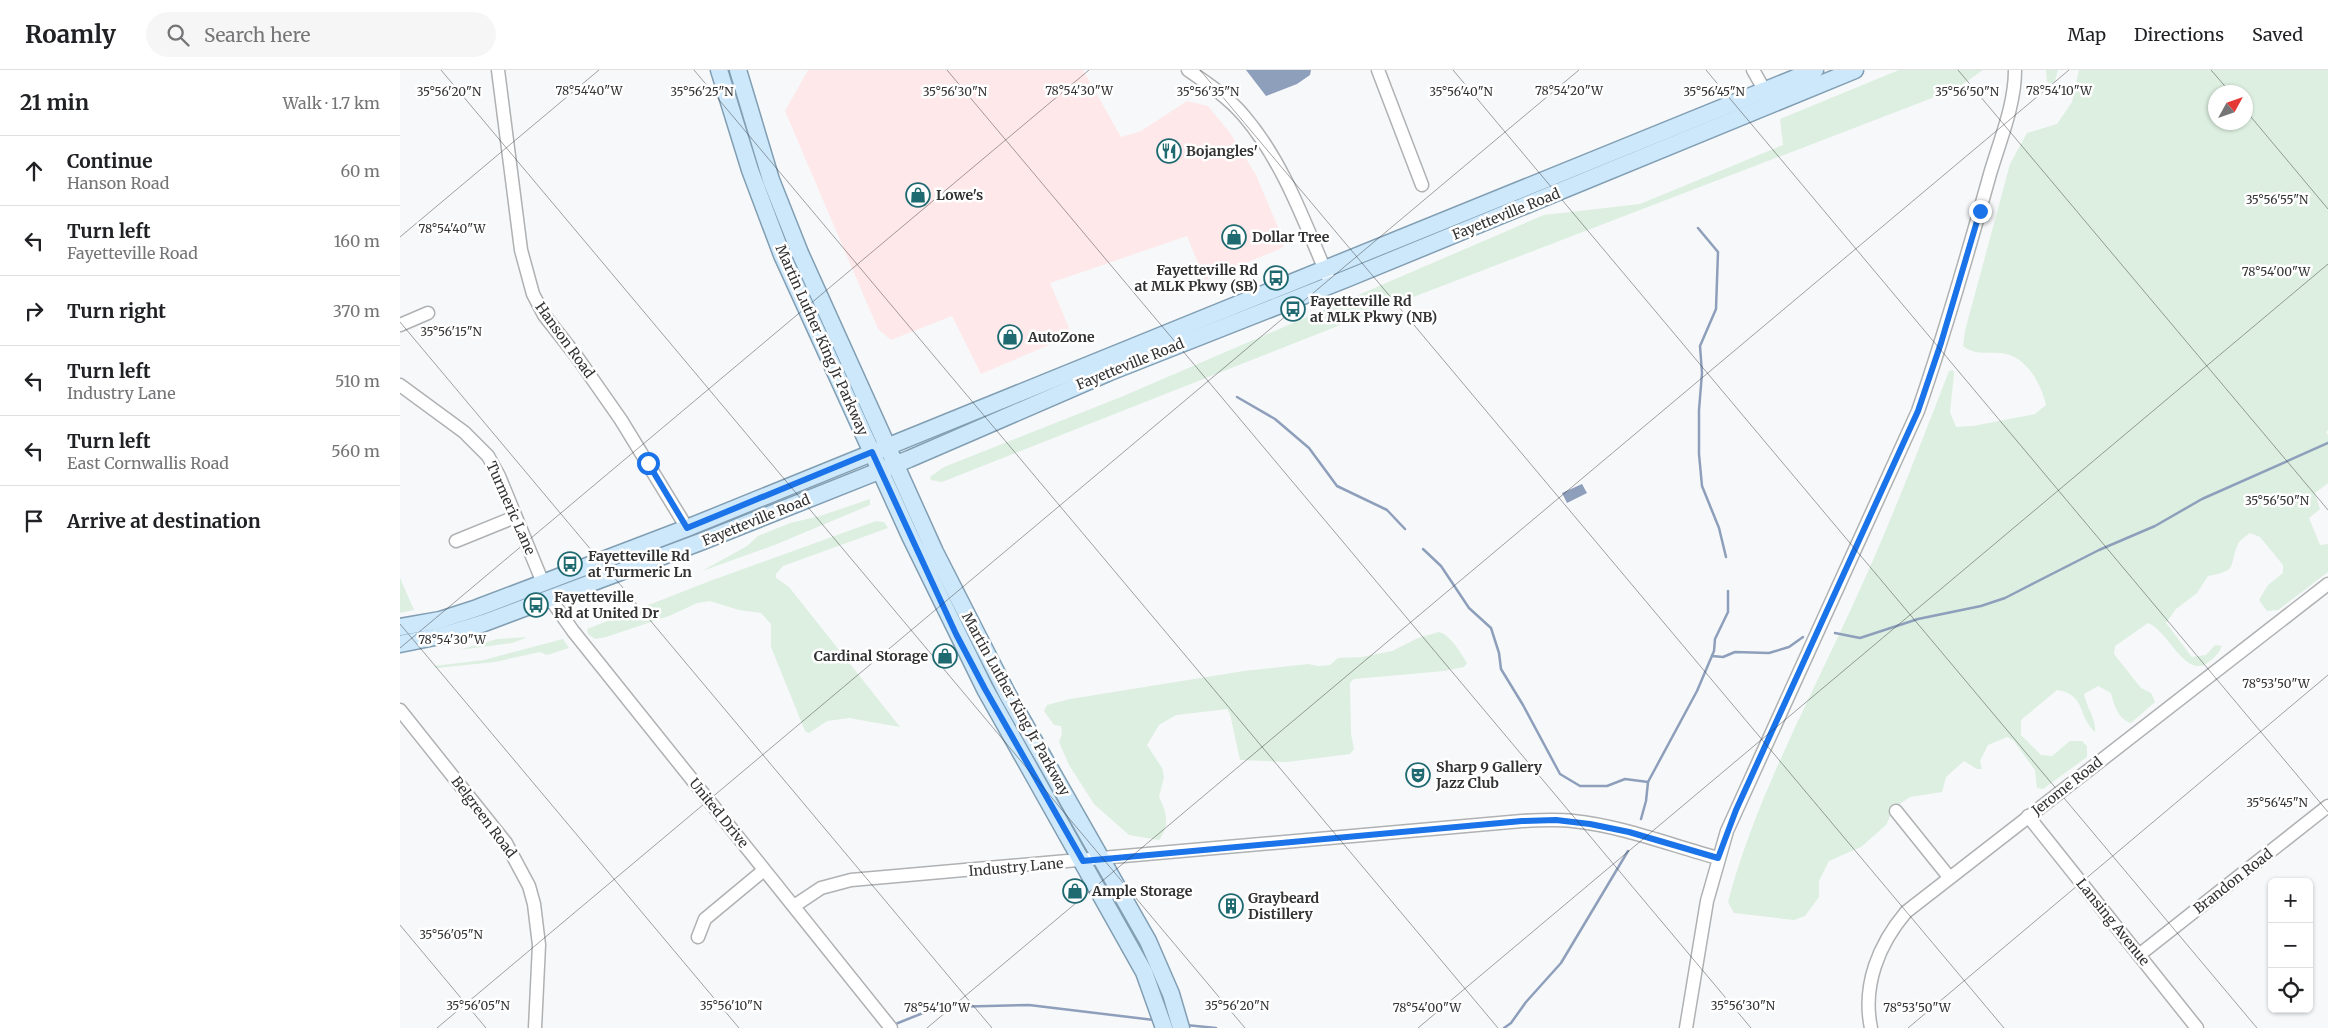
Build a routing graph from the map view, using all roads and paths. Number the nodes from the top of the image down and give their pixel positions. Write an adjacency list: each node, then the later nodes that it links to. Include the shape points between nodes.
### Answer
1 (498, 70): 22 (street, Hanson Road, via 521,250 533,294 544,316 594,380 631,436)
2 (719, 70): 18 (main road, Martin Luther King Jr Parkway, via 750,170 782,255)
3 (738, 70): 17 (main road, Martin Luther King Jr Parkway, via 771,180 800,253)
4 (1188, 70): 12 (street, via 1243,115 1263,141 1281,169)
5 (1378, 70): 11 (street)
6 (1753, 70): 10 (street)
7 (1815, 70): 10 (main road, Fayetteville Road)
8 (1855, 70): 13 (main road, Fayetteville Road)
9 (2015, 70): 32 (street, via 2010,107 1983,202 1918,411 1736,810)
10 (1765, 91): 12 (main road, Fayetteville Road)
11 (1422, 185)
12 (1325, 269): 13 (street); 17 (main road, Fayetteville Road)
13 (1332, 284): 19 (main road, Fayetteville Road, via 1059,393)
14 (428, 313): 15 (street)
15 (400, 325)
16 (400, 385): 21 (street, Turmeric Lane, via 483,449 494,465)
17 (888, 446): 18 (main road, Fayetteville Road); 19 (main road, Martin Luther King Jr Parkway)
18 (872, 452): 20 (main road, Martin Luther King Jr Parkway); 22 (main road, Fayetteville Road)
19 (896, 464): 20 (main road, Fayetteville Road); 33 (main road, Martin Luther King Jr Parkway, via 935,552 994,669)
20 (880, 470): 25 (main road, Fayetteville Road, via 704,541); 34 (main road, Martin Luther King Jr Parkway, via 964,649)
21 (515, 517): 23 (street); 25 (street, Turmeric Lane)
22 (687, 528): 25 (main road, Fayetteville Road)
23 (456, 541)
24 (2328, 584): 31 (street, Jerome Road)
25 (546, 590): 26 (main road, Fayetteville Road); 27 (main road, Fayetteville Road, via 484,624); 35 (street, United Drive, via 573,631)
26 (400, 627)
27 (400, 644)
28 (400, 710): 40 (street, Belgreen Road, via 506,843 529,886 539,945)
29 (2328, 806): 39 (street, Brandon Road)
30 (1896, 811): 36 (street)
31 (2028, 816): 36 (street, Jerome Road); 39 (street, Lansing Avenue)
32 (1718, 858): 33 (street, Industry Lane, via 1614,829 1556,820); 44 (street, via 1707,901)
33 (1102, 859): 34 (street, Industry Lane); 43 (main road, Martin Luther King Jr Parkway, via 1148,940 1171,994)
34 (1083, 861): 37 (street, Industry Lane, via 851,880 821,888); 42 (main road, Martin Luther King Jr Parkway, via 1144,972)
35 (764, 870): 37 (street, United Drive); 38 (street, via 705,919)
36 (1949, 877): 45 (street, Jerome Road, via 1906,912 1883,946 1870,983)
37 (794, 906): 41 (street, United Drive)
38 (698, 937)
39 (2139, 955): 46 (street, Lansing Avenue)
40 (535, 1028)
41 (891, 1028)
42 (1164, 1028)
43 (1181, 1028)
44 (1686, 1028)
45 (1871, 1028)
46 (2197, 1028)

